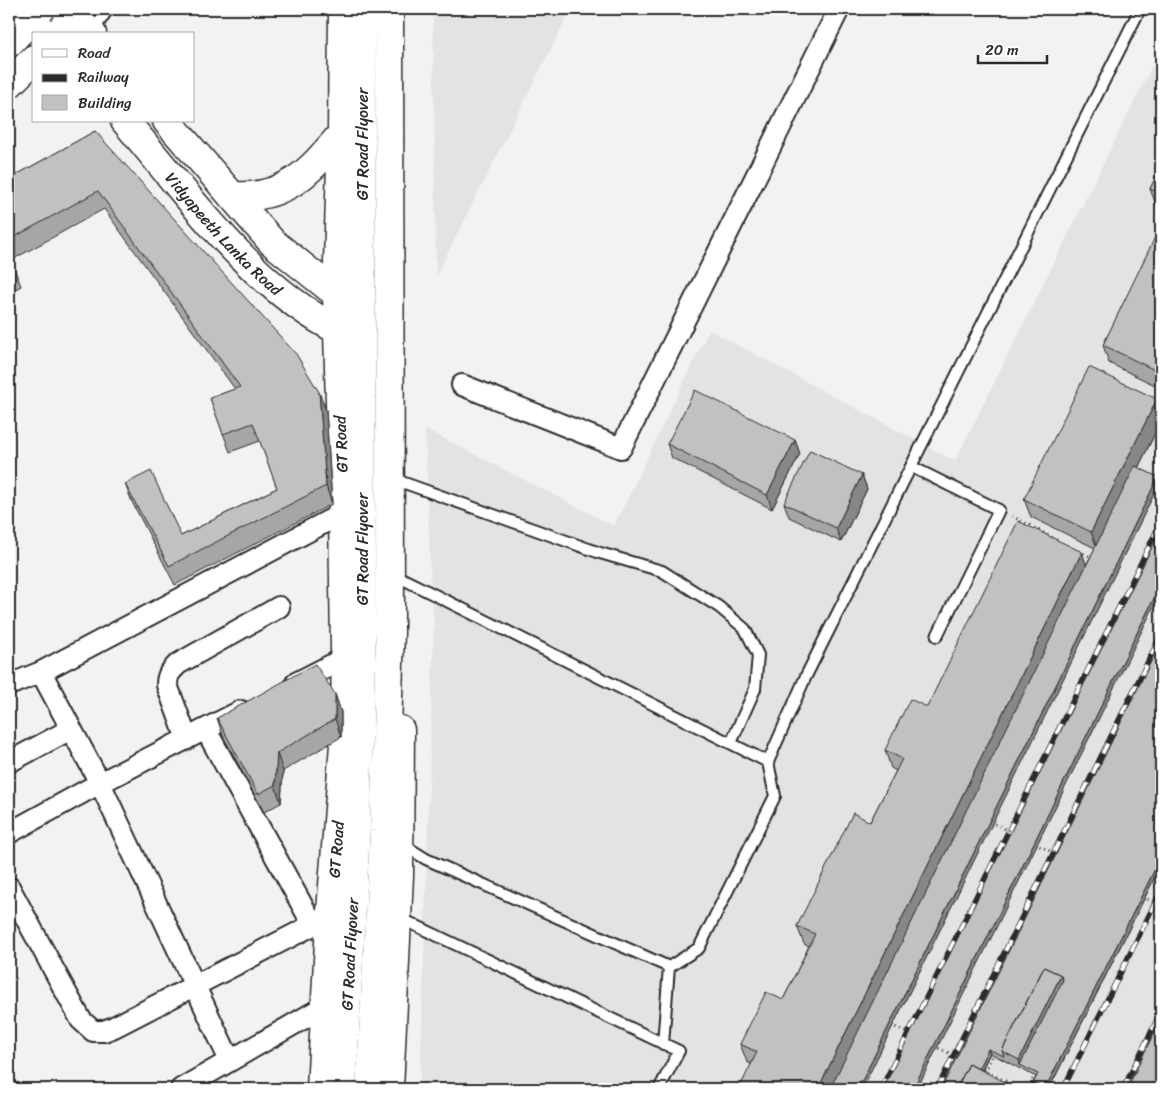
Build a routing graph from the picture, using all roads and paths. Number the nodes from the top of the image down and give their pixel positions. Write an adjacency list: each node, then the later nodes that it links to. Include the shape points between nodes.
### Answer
1 (108, 9): 9 (lane)
2 (343, 9): 15 (main road, GT Road)
3 (361, 9): 66 (main road, GT Road Flyover, via 362,630 356,830)
4 (389, 9): 67 (main road, GT Road Flyover, via 390,630 384,831)
5 (400, 9): 21 (main road, via 403,313)
6 (839, 9): 19 (street, via 621,448)
7 (1140, 9): 20 (lane)
8 (35, 18): 10 (main road)
9 (76, 25)
10 (9, 43)
11 (32, 61): 12 (main road)
12 (9, 84)
13 (126, 122): 18 (main road, Vidyapeeth Lanka Road, via 249,265 321,321)
14 (168, 122): 16 (main road, Vidyapeeth Lanka Road)
15 (342, 134): 16 (main road, via 311,170 285,188 250,198); 17 (main road, GT Road)
16 (232, 196): 17 (main road, Vidyapeeth Lanka Road, via 272,242)
17 (337, 294): 18 (main road, GT Road)
18 (338, 330): 23 (main road, GT Road)
19 (462, 385)
20 (912, 467): 22 (lane); 38 (lane, via 806,676)
21 (399, 482): 27 (main road); 36 (lane, via 600,554 662,571 720,606 745,629 758,655 755,689)
22 (999, 510): 24 (path); 29 (lane)
23 (343, 513): 30 (main road, GT Road); 31 (street)
24 (1059, 541)
25 (1076, 550): 26 (path)
26 (1094, 559)
27 (399, 577): 36 (lane); 43 (main road)
28 (279, 607): 35 (street, via 178,664 167,676 167,685)
29 (937, 636)
30 (345, 658): 34 (street); 50 (main road, GT Road, via 346,719)
31 (41, 672): 32 (street); 33 (street)
32 (10, 682)
33 (71, 729): 37 (street); 39 (street)
34 (206, 730): 35 (street); 50 (street)
35 (187, 739): 39 (street)
36 (731, 743): 38 (lane)
37 (9, 762)
38 (768, 762): 51 (lane, via 775,796 699,948)
39 (100, 783): 41 (street); 52 (street)
40 (986, 820): 42 (path, bridge)
41 (9, 833)
42 (1018, 835)
43 (400, 842): 49 (main road); 51 (lane, via 426,859)
44 (1034, 843): 45 (path, bridge)
45 (1067, 859)
46 (9, 887): 52 (street, via 81,1020 93,1031 114,1027)
47 (1134, 892): 48 (path, bridge)
48 (1161, 906)
49 (397, 917): 57 (lane); 68 (main road)
50 (321, 924): 52 (street); 53 (main road, GT Road)
51 (669, 966): 57 (lane)
52 (195, 984): 60 (street)
53 (327, 1005): 60 (street); 65 (main road, GT Road)
54 (885, 1022): 55 (path, bridge)
55 (918, 1038)
56 (927, 1042): 59 (path, bridge)
57 (663, 1044): 69 (lane, via 679,1051)
58 (997, 1048): 62 (path)
59 (960, 1058)
60 (230, 1061): 64 (street)
61 (976, 1067): 62 (path, bridge)
62 (985, 1071): 70 (path, bridge)
63 (1036, 1072): 71 (path)
64 (181, 1089)
65 (322, 1089)
66 (342, 1089)
67 (370, 1089)
68 (389, 1089)
69 (658, 1089)
70 (1023, 1089)
71 (1028, 1089)

